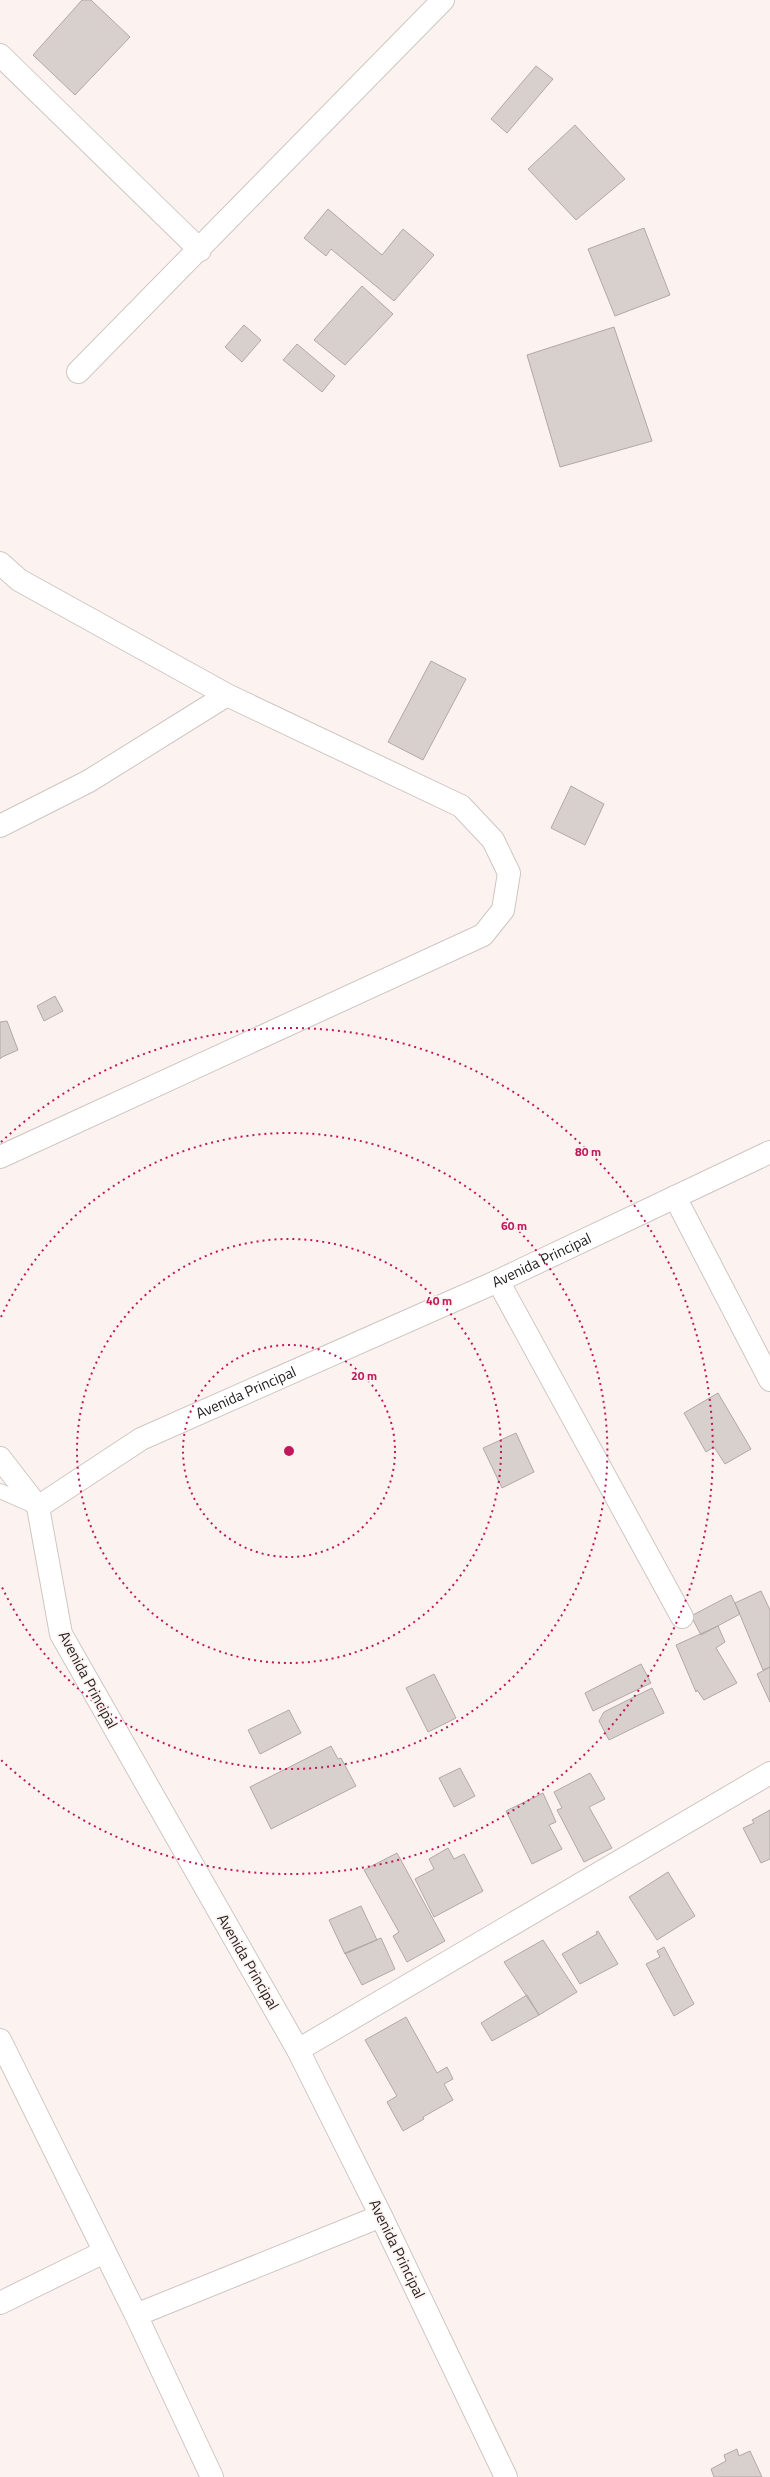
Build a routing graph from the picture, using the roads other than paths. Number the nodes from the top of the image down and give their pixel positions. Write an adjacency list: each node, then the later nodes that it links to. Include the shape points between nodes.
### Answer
1 (443, 0): 3 (street)
2 (0, 55): 3 (street)
3 (200, 250): 4 (street)
4 (78, 372)
5 (0, 563): 6 (street, via 19,580)
6 (227, 695): 7 (street, via 89,781); 9 (street, via 461,806 493,840 509,873 503,910 483,935)
7 (0, 826)
8 (770, 1152): 10 (street, Avenida Principal)
9 (0, 1157)
10 (675, 1197): 11 (street, Avenida Principal); 12 (street)
11 (498, 1280): 15 (street, Avenida Principal, via 141,1439); 16 (street)
12 (770, 1380)
13 (0, 1458): 15 (street)
14 (0, 1491): 15 (lane)
15 (38, 1507): 19 (street, Avenida Principal, via 61,1634)
16 (682, 1617)
17 (770, 1773): 19 (street)
18 (0, 2040): 21 (street)
19 (298, 2050): 20 (street, Avenida Principal)
20 (381, 2216): 23 (street); 25 (street, Avenida Principal)
21 (104, 2252): 22 (street); 23 (street)
22 (0, 2303)
23 (136, 2315): 24 (street)
24 (212, 2477)
25 (506, 2477)

